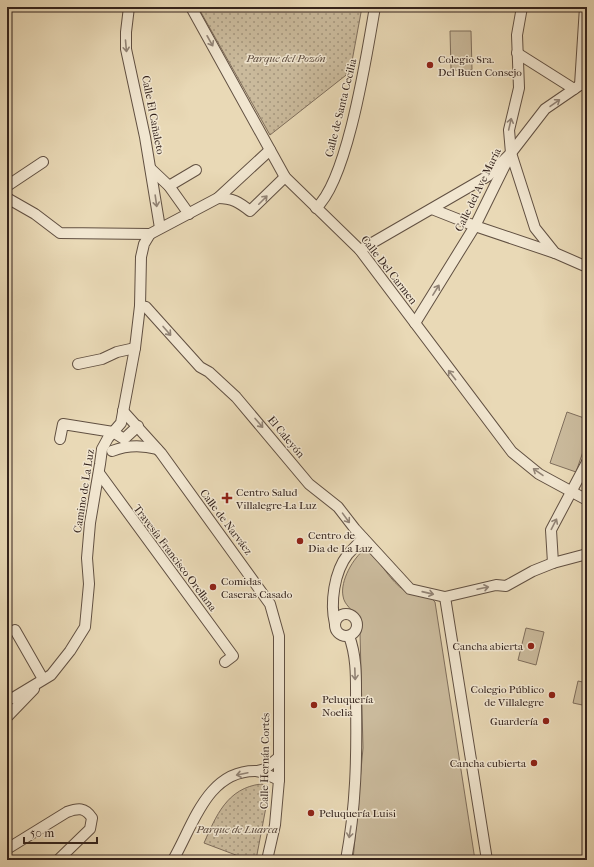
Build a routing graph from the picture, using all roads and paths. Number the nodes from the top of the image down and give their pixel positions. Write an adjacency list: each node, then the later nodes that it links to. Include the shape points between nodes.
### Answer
1 (129, 7): 11 (street, Calle El Cañaleto, one-way to 11, via 126,49)
2 (191, 7): 8 (street, Calle Del Carmen, one-way to 8)
3 (374, 7): 18 (street, Calle de Santa Cecilia, via 365,62 344,154 329,193)
4 (522, 7): 6 (street, Calle del Ave María)
5 (585, 7): 7 (street)
6 (517, 53): 7 (street); 9 (street, Calle del Ave María, one-way to 6, via 509,130 519,88)
7 (580, 86): 9 (street, one-way to 7, via 545,109)
8 (270, 150): 13 (street, Calle Del Carmen); 17 (street)
9 (511, 153): 19 (street, via 488,176); 21 (street, Calle del Ave María); 25 (street, via 535,228)
10 (44, 162): 14 (street)
11 (152, 170): 15 (street); 22 (street, Calle El Cañaleto, one-way to 22)
12 (196, 170): 15 (street)
13 (285, 177): 17 (street, one-way to 13, via 238,201 250,211); 18 (street, Calle Del Carmen)
14 (7, 186)
15 (169, 186): 20 (street)
16 (7, 198): 23 (street, via 35,214 60,233)
17 (218, 198): 20 (street)
18 (316, 208): 24 (street, Calle Del Carmen)
19 (432, 209): 21 (street); 24 (street)
20 (188, 214): 22 (street)
21 (475, 226): 25 (street); 28 (street, Calle del Ave María, one-way to 21)
22 (160, 228): 23 (street)
23 (150, 234): 27 (street, Camino de La Luz, via 140,257)
24 (360, 250): 28 (street, Calle Del Carmen)
25 (555, 253): 26 (street)
26 (587, 268)
27 (140, 306): 29 (street, Camino de La Luz); 43 (street, El Caleyón, one-way to 43, via 146,307 200,367 236,397 309,484 338,506)
28 (415, 323): 41 (street, Calle Del Carmen, one-way to 28, via 539,474 512,452)
29 (135, 348): 30 (street); 31 (street, Camino de La Luz)
30 (78, 364)
31 (123, 411): 32 (street, Calle de Narváez); 34 (street, Camino de La Luz, via 121,423)
32 (138, 426): 36 (street); 37 (street, Calle de Narváez)
33 (70, 431): 34 (street)
34 (110, 435): 35 (street, via 63,424); 36 (street); 40 (street, Camino de La Luz, via 102,449)
35 (60, 439)
36 (124, 439): 38 (street)
37 (157, 449): 38 (street, via 138,446 122,447); 53 (street, Calle de Narváez, via 270,604 279,636)
38 (112, 451): 40 (street)
39 (587, 462): 41 (street)
40 (99, 469): 52 (street, Travesía Francisco Orellana); 54 (street, Camino de La Luz, via 87,558 89,584 85,627 51,675)
41 (572, 490): 42 (street, Calle Del Carmen); 45 (street, one-way to 41, via 551,530)
42 (587, 500)
43 (363, 538): 46 (street, El Caleyón, one-way to 46, via 410,589); 47 (street, via 347,555 338,577)
44 (587, 554): 45 (street)
45 (553, 563): 46 (street, one-way to 45, via 496,585 506,586 533,570)
46 (445, 597): 65 (street)
47 (334, 599): 48 (street); 49 (street)
48 (342, 614): 49 (street); 51 (street, via 349,615 356,621 355,631)
49 (335, 624): 51 (street, via 341,635)
50 (15, 630): 54 (street)
51 (349, 636): 64 (street, one-way to 64, via 355,654 357,754 353,814)
52 (229, 659)
53 (280, 662): 57 (street, Calle Hernán Cortés)
54 (43, 679): 55 (street, Camino de La Luz, via 13,698); 56 (street)
55 (7, 699)
56 (7, 717)
57 (279, 757): 58 (street, via 264,769); 59 (street, Calle Hernán Cortés)
58 (257, 771): 59 (street); 61 (street, one-way to 61, via 224,780 205,799)
59 (279, 780): 63 (street, Calle Hernán Cortés, via 275,825)
60 (7, 849): 62 (street, via 67,812 78,808 88,811 92,818 90,829)
61 (175, 859)
62 (58, 860)
63 (267, 860)
64 (346, 860)
65 (487, 860)

